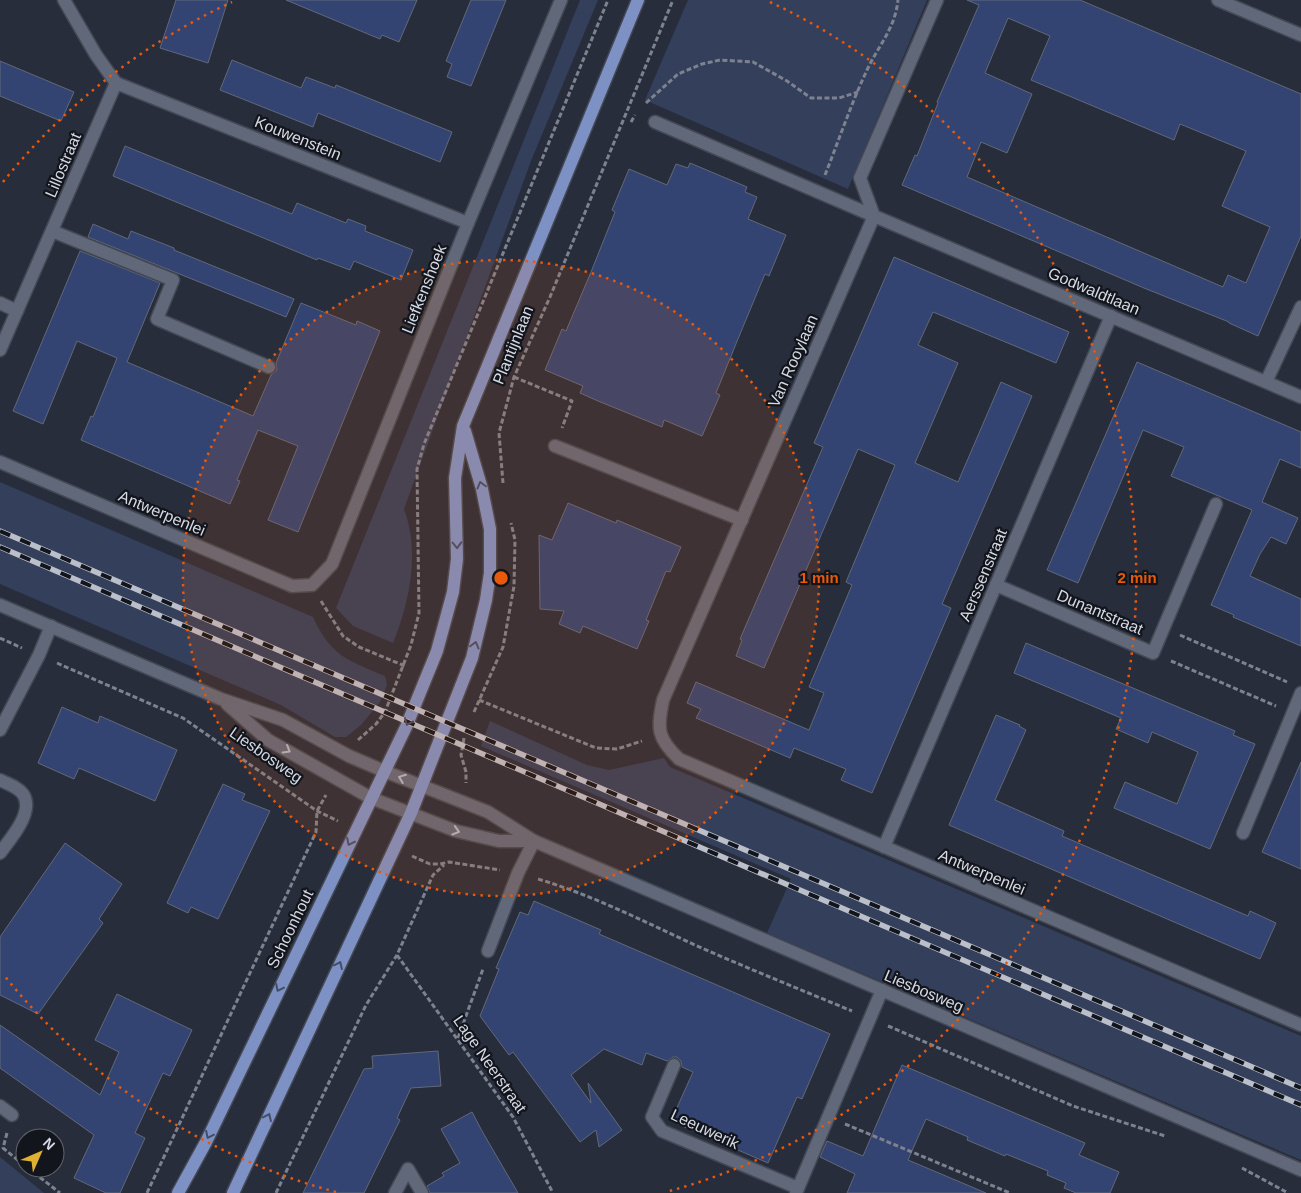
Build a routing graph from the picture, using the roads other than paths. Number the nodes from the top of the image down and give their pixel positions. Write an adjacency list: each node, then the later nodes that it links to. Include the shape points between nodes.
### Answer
1 (64, 0): 7 (street)
2 (561, 0): 10 (street, Liefkenshoek)
3 (638, 0): 20 (main road, Plantijnlaan)
4 (937, 0): 9 (street, via 860,178)
5 (1218, 0): 6 (street)
6 (1301, 35)
7 (116, 84): 10 (street, Kouwenstein); 11 (street, Lillostraat)
8 (655, 122): 9 (street)
9 (874, 216): 15 (street, Godwaldtlaan); 24 (street, Van Rooylaan)
10 (468, 223): 25 (street, Liefkenshoek, via 332,564)
11 (52, 231): 14 (street, Lillostraat); 17 (street, via 173,280 157,319)
12 (0, 303): 14 (street)
13 (1301, 306): 18 (street)
14 (17, 311): 16 (street, Lillostraat)
15 (1111, 316): 18 (street, Godwaldtlaan); 26 (street, Aerssenstraat)
16 (0, 350)
17 (269, 367)
18 (1266, 382): 19 (street, Godwaldtlaan)
19 (1301, 397)
20 (463, 426): 29 (main road, Plantijnlaan, one-way to 29, via 455,478 457,559 454,583 437,651); 36 (main road, one-way to 20, via 472,658 490,573 490,529)
21 (555, 446): 24 (street)
22 (0, 462): 25 (street, Antwerpenlei, via 292,586)
23 (1216, 504): 26 (street, Dunantstraat, via 1152,653)
24 (742, 520): 33 (street, Van Rooylaan, via 664,700)
25 (312, 585)
26 (996, 586): 41 (street, Aerssenstraat)
27 (0, 605): 28 (street, Liesbosweg)
28 (51, 626): 31 (street, Liesbosweg); 32 (street)
29 (426, 677): 34 (main road, Schoonhout, one-way to 34)
30 (1297, 689): 39 (street, via 1293,713)
31 (221, 699): 34 (street, Liesbosweg, via 283,720); 37 (street, Liesbosweg, one-way to 37, via 268,740)
32 (0, 730)
33 (660, 736): 41 (street, Antwerpenlei, via 679,759)
34 (384, 771): 36 (street, Liesbosweg, one-way to 34); 37 (main road, Schoonhout)
35 (0, 780): 42 (street, via 16,787 24,795 26,806 24,818)
36 (421, 785): 38 (main road); 40 (street, Liesbosweg, via 488,812)
37 (371, 798): 38 (street, Liesbosweg); 51 (main road, Schoonhout, one-way to 51, via 206,1142)
38 (410, 813): 40 (street, Liesbosweg, one-way to 40, via 456,831 499,841); 52 (main road, one-way to 38)
39 (1243, 833)
40 (534, 841): 43 (street); 44 (street, Liesbosweg)
41 (884, 848): 45 (street, Antwerpenlei)
42 (0, 853)
43 (488, 951)
44 (882, 990): 49 (street, Liesbosweg); 50 (street, Leeuwerik)
45 (1301, 1025)
46 (674, 1065): 50 (street, Leeuwerik, via 652,1117 662,1131)
47 (0, 1106): 48 (street)
48 (12, 1115)
49 (1301, 1170)
50 (797, 1190)
51 (178, 1193)
52 (233, 1193)
53 (396, 1193): 54 (street, via 408,1169)
54 (422, 1193)

